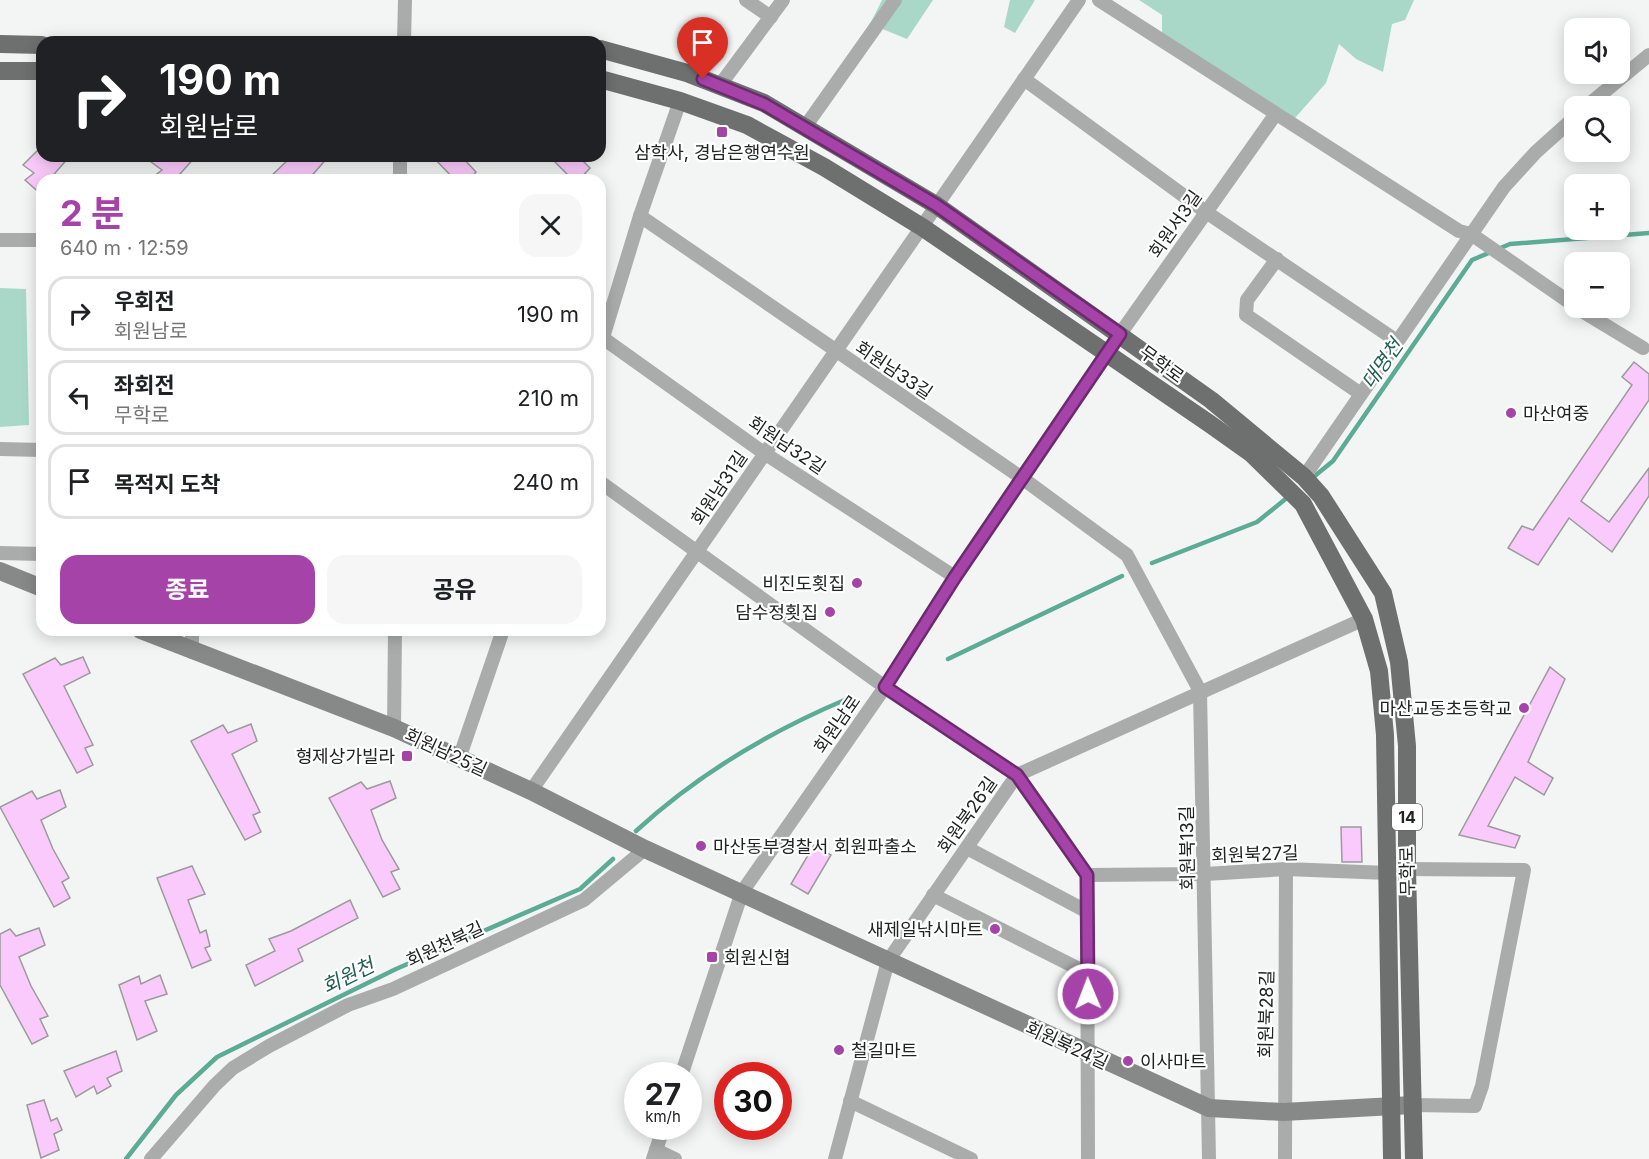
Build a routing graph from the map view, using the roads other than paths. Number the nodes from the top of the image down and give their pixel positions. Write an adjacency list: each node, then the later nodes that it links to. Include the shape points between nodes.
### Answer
1 (405, 0): 8 (street)
2 (746, 0): 7 (street)
3 (783, 0): 7 (street)
4 (895, 0): 21 (street)
5 (1079, 0): 15 (street, 회원남31길)
6 (1099, 0): 20 (street)
7 (771, 17): 17 (street)
8 (404, 36)
9 (0, 44): 10 (main road)
10 (36, 45)
11 (606, 51): 17 (main road, 무학로)
12 (1649, 56): 18 (street)
13 (0, 71): 14 (main road)
14 (36, 71)
15 (1024, 79): 23 (street, 회원남31길); 24 (street)
16 (606, 81): 19 (main road, 무학로)
17 (720, 85): 21 (main road, 무학로)
18 (1599, 96)
19 (680, 101): 25 (street); 26 (main road, 무학로, via 747,125)
20 (1275, 115): 24 (street, 회원서3길); 27 (street, via 1460,231)
21 (805, 127): 23 (main road, 무학로)
22 (1564, 127): 27 (street, via 1504,187)
23 (936, 205): 26 (street, 회원남31길); 34 (main road, 무학로)
24 (1206, 212): 30 (street); 34 (street, 회원서3길)
25 (640, 216): 33 (street); 38 (street, 회원남33길)
26 (922, 227): 38 (street, 회원남31길); 39 (main road, 무학로)
27 (1471, 234): 31 (street); 35 (street)
28 (0, 240): 29 (street)
29 (36, 240)
30 (1277, 259): 35 (street); 40 (street, via 1246,300 1246,315)
31 (1564, 299)
32 (1594, 318): 37 (street)
33 (606, 324)
34 (1120, 334): 39 (street, 회원서3길); 44 (main road, 무학로, via 1211,400)
35 (1397, 341): 40 (street)
36 (606, 343): 43 (street, 회원남32길)
37 (1643, 348)
38 (835, 351): 43 (street, 회원남31길); 45 (street, 회원남33길)
39 (1106, 355): 45 (street, 회원남로); 54 (main road, 무학로, via 1252,454 1290,490 1303,504)
40 (1361, 394): 44 (street)
41 (0, 449): 42 (street)
42 (36, 450)
43 (764, 453): 47 (street, 회원남31길); 52 (street, 회원남32길)
44 (1304, 477): 69 (main road, 무학로 / 14, via 1321,496 1383,593 1399,662 1407,746)
45 (1022, 478): 50 (street, 회원남33길); 52 (street, 회원남로)
46 (606, 487): 47 (street)
47 (699, 551): 60 (street); 65 (street, 회원남31길)
48 (0, 553): 49 (street)
49 (36, 554)
50 (1127, 555): 61 (street, 회원북13길)
51 (0, 571): 53 (main road)
52 (955, 577): 60 (street, 회원남로)
53 (36, 586)
54 (1364, 619): 61 (street, 회원북26길); 70 (main road, 무학로, via 1379,671 1385,735)
55 (155, 636): 59 (main road, 회원남25길)
56 (192, 636): 59 (street)
57 (394, 636): 62 (street)
58 (501, 636): 63 (street)
59 (192, 652): 62 (main road, 회원남25길)
60 (885, 687): 64 (street); 73 (street, 회원남로)
61 (1200, 691): 64 (street, 회원북26길); 71 (street, 회원북13길)
62 (394, 728): 63 (main road, 회원남25길)
63 (459, 759): 65 (main road, 회원남25길)
64 (1017, 775): 66 (street, 회원북26길); 72 (street)
65 (531, 791): 67 (main road, 회원남25길)
66 (967, 848): 74 (street, 회원북26길); 75 (street)
67 (645, 849): 73 (main road, 회원남25길); 87 (street, 회원천북길, via 584,900 348,1005 268,1046 233,1068 215,1085)
68 (1286, 869): 70 (street, 회원북27길); 71 (street, 회원북27길); 84 (street, 회원북28길)
69 (1407, 869): 81 (main road, 무학로 / 14); 81 (street, via 1524,870 1475,1106)
70 (1388, 873): 82 (main road, 무학로)
71 (1206, 874): 72 (street, 회원북27길); 83 (street, 회원북13길)
72 (1087, 875): 75 (street)
73 (742, 892): 76 (main road, 회원북24길); 79 (street, 회원남로)
74 (933, 896): 76 (street, 회원북26길); 77 (street)
75 (1086, 911): 77 (street)
76 (888, 961): 78 (main road, 회원북24길); 80 (street, 회원북26길)
77 (1087, 973): 78 (street)
78 (1088, 1055): 83 (main road, 회원북24길); 91 (street)
79 (686, 1062)
80 (850, 1101): 89 (street, 회원북26길); 90 (street)
81 (1413, 1105): 82 (main road, 회원북24길); 95 (main road, 무학로 / 14)
82 (1391, 1107): 84 (main road, 회원북24길); 94 (main road, 무학로)
83 (1209, 1108): 84 (main road, 회원북24길); 92 (street, 회원북13길)
84 (1283, 1112): 93 (street, 회원북28길)
85 (660, 1140): 86 (street)
86 (655, 1155): 88 (street)
87 (151, 1159)
88 (675, 1159)
89 (836, 1159)
90 (970, 1159)
91 (1088, 1159)
92 (1209, 1159)
93 (1285, 1159)
94 (1392, 1159)
95 (1414, 1159)

